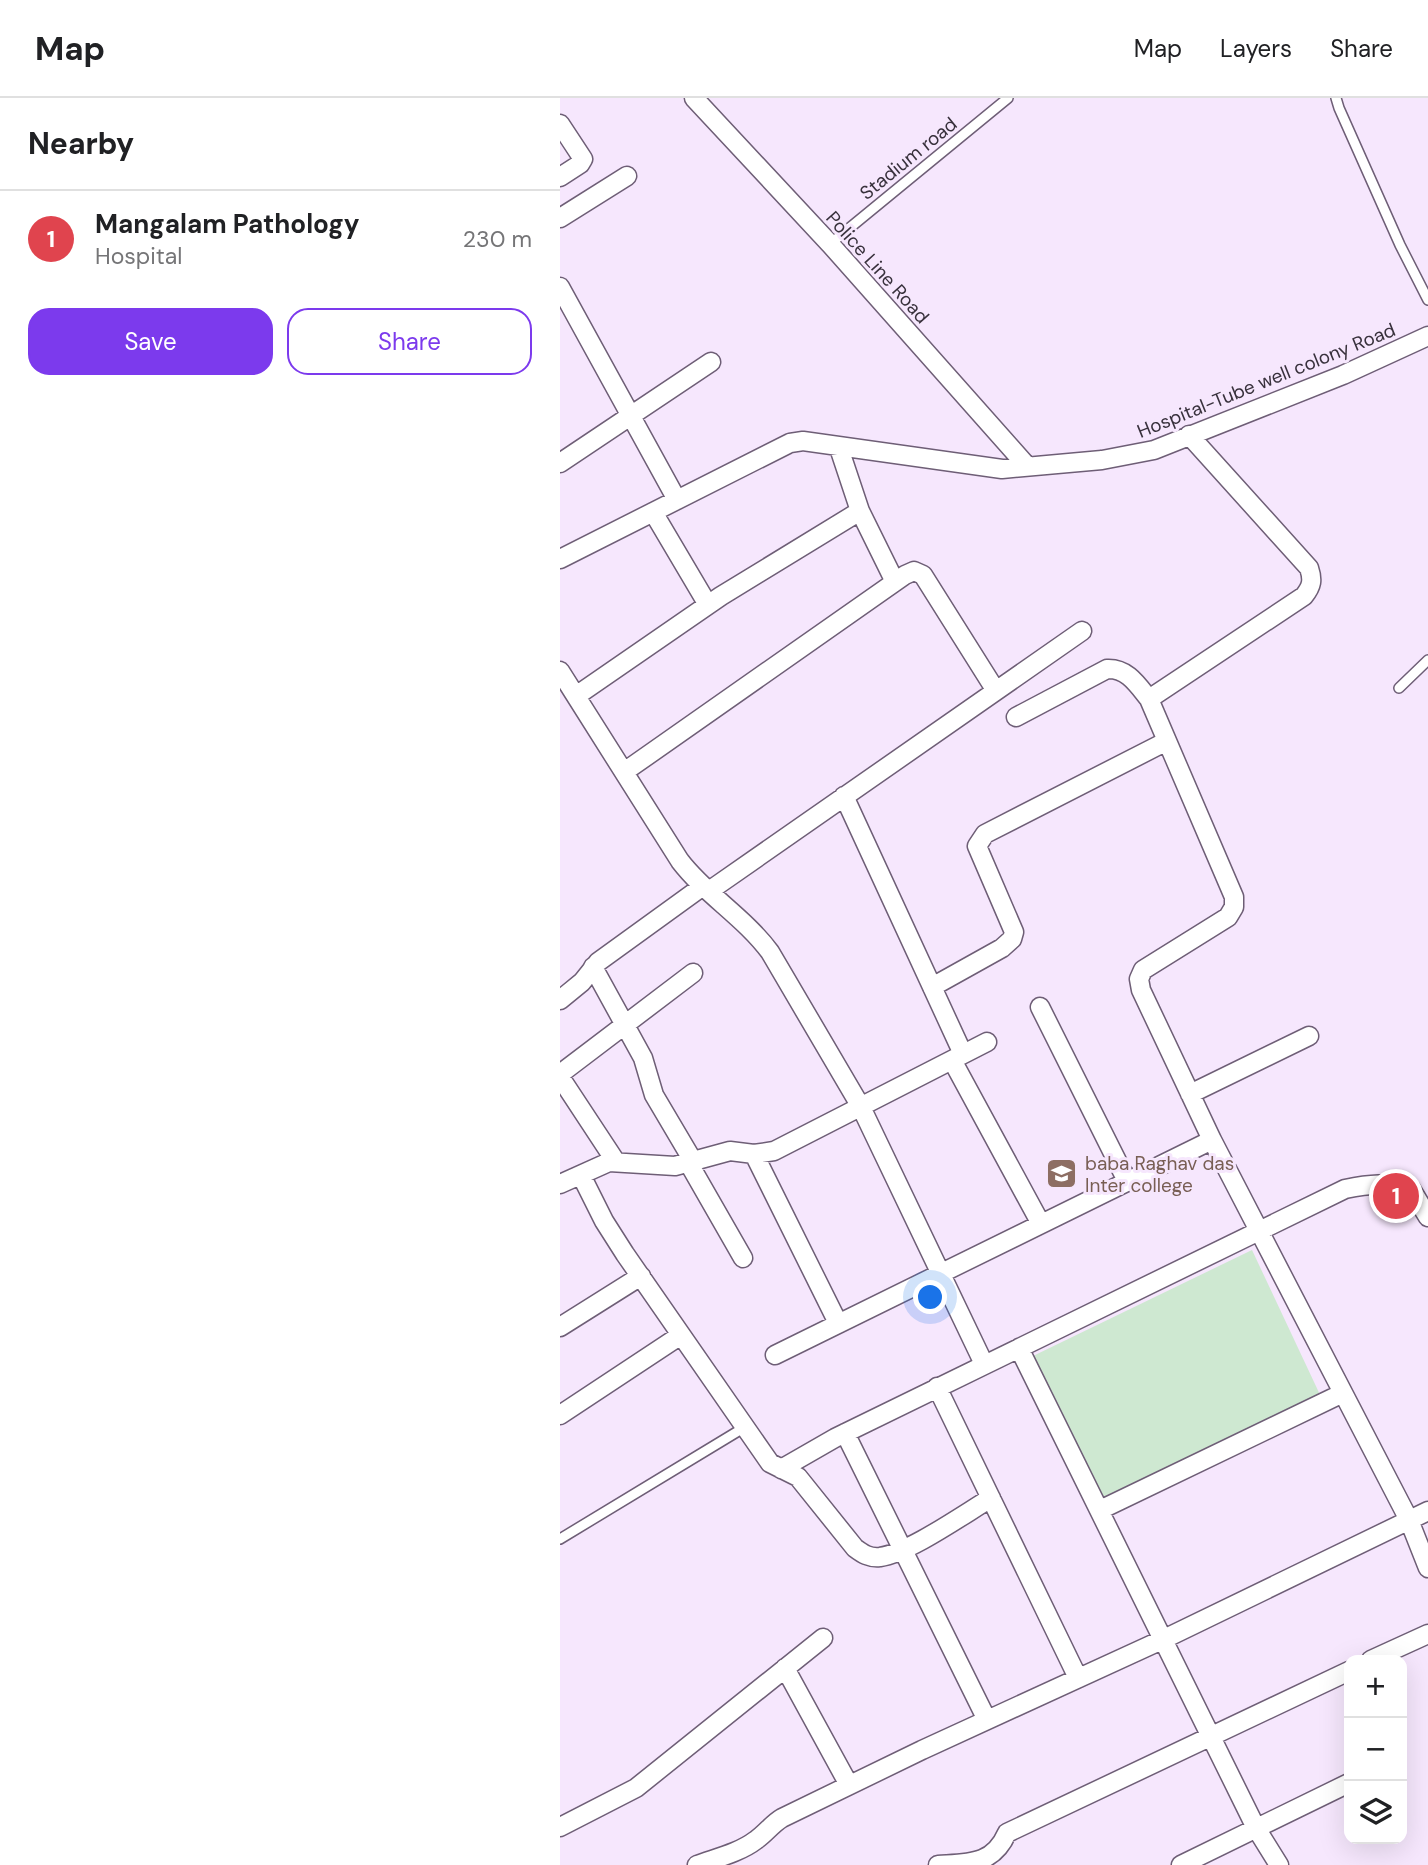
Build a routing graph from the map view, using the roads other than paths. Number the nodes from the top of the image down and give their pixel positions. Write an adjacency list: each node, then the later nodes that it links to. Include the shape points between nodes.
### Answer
1 (694, 98): 8 (street, Police Line Road)
2 (1008, 98): 8 (lane, Stadium road)
3 (1336, 98): 10 (lane)
4 (560, 124): 6 (street, via 583,159)
5 (627, 176): 7 (street)
6 (560, 177)
7 (560, 218)
8 (830, 244): 18 (street, Police Line Road)
9 (560, 287): 11 (street)
10 (1428, 300)
11 (567, 319): 14 (street)
12 (1428, 335): 15 (street, Hospital-Tube well colony Road, via 1343,375)
13 (711, 362): 14 (street)
14 (631, 415): 17 (street); 19 (street)
15 (1189, 435): 18 (street, Hospital-Tube well colony Road, via 1154,450); 31 (street, via 1309,568 1311,587)
16 (839, 448): 18 (street, Hospital-Tube well colony Road, via 1002,468); 19 (street, Hospital-Tube well colony Road, via 790,443); 20 (street)
17 (560, 463)
18 (1027, 466)
19 (677, 500): 21 (street, Hospital-Tube well colony Road)
20 (860, 511): 23 (street); 24 (street)
21 (653, 512): 22 (street, Hospital-Tube well colony Road); 24 (street)
22 (560, 559)
23 (895, 582): 29 (street, via 914,570 923,575); 34 (street)
24 (708, 606): 30 (street)
25 (1082, 631): 29 (street)
26 (1428, 660): 28 (lane)
27 (560, 671): 30 (street)
28 (1399, 688)
29 (996, 691): 35 (street)
30 (576, 696): 34 (street)
31 (1149, 699): 32 (street, via 1118,668 1107,669); 33 (street)
32 (1016, 717)
33 (1167, 741): 39 (street, via 980,839 977,846 1014,932 1012,939); 47 (street, via 1234,897 1228,917 1143,970 1139,979)
34 (624, 772): 36 (street, via 680,861)
35 (844, 796): 36 (street); 39 (street)
36 (706, 888): 37 (street); 48 (street, via 770,952)
37 (593, 967): 40 (street); 42 (street)
38 (693, 974): 42 (street)
39 (932, 987): 45 (street)
40 (560, 1000)
41 (1040, 1007): 54 (street)
42 (625, 1025): 46 (street); 52 (street, via 643,1058 654,1095)
43 (1309, 1036): 47 (street)
44 (987, 1042): 45 (street)
45 (958, 1057): 48 (street); 57 (street)
46 (560, 1075): 51 (street)
47 (1190, 1094): 49 (street)
48 (861, 1107): 50 (street, via 774,1151); 60 (street)
49 (1212, 1140): 54 (street); 58 (street)
50 (754, 1154): 52 (street, via 730,1151); 62 (street)
51 (616, 1162): 52 (street, via 675,1166); 53 (street)
52 (690, 1162): 59 (street)
53 (581, 1174): 55 (street); 61 (street, via 604,1221)
54 (1127, 1181): 57 (street)
55 (560, 1184)
56 (1428, 1217): 58 (street, via 1411,1189 1391,1183 1365,1185 1345,1189)
57 (1041, 1224): 60 (street)
58 (1259, 1232): 65 (street); 69 (street)
59 (743, 1258)
60 (940, 1273): 62 (street); 67 (street)
61 (641, 1276): 63 (street); 64 (street)
62 (838, 1323): 66 (street)
63 (560, 1328)
64 (681, 1335): 70 (street); 71 (street)
65 (1018, 1348): 67 (street); 75 (street)
66 (775, 1356)
67 (984, 1364): 68 (street)
68 (937, 1387): 72 (street); 74 (street)
69 (1343, 1393): 75 (street); 77 (street)
70 (560, 1415)
71 (745, 1427): 73 (street, via 770,1463); 78 (lane)
72 (845, 1433): 73 (street); 79 (street)
73 (781, 1469): 79 (street, via 798,1478 855,1548 867,1556)
74 (991, 1498): 79 (street); 87 (street)
75 (1100, 1510): 83 (street)
76 (1428, 1511): 77 (street)
77 (1409, 1520): 80 (street); 83 (street)
78 (560, 1539)
79 (903, 1550): 88 (street)
80 (1428, 1568)
81 (1428, 1633): 84 (street)
82 (823, 1638): 85 (street)
83 (1164, 1639): 87 (street); 89 (street)
84 (1382, 1655)
85 (785, 1668): 90 (street); 92 (street, via 636,1787)
86 (1344, 1673): 89 (street)
87 (1078, 1678): 88 (street)
88 (987, 1720): 90 (street)
89 (1211, 1735): 93 (street); 94 (street, via 1007,1833)
90 (849, 1785): 95 (street, via 775,1822 757,1840)
91 (1344, 1785): 93 (street)
92 (560, 1827)
93 (1256, 1828): 98 (street); 99 (street)
94 (1001, 1848): 96 (street, via 973,1862); 97 (street)
95 (697, 1865)
96 (938, 1865)
97 (1010, 1865)
98 (1181, 1865)
99 (1279, 1865)

